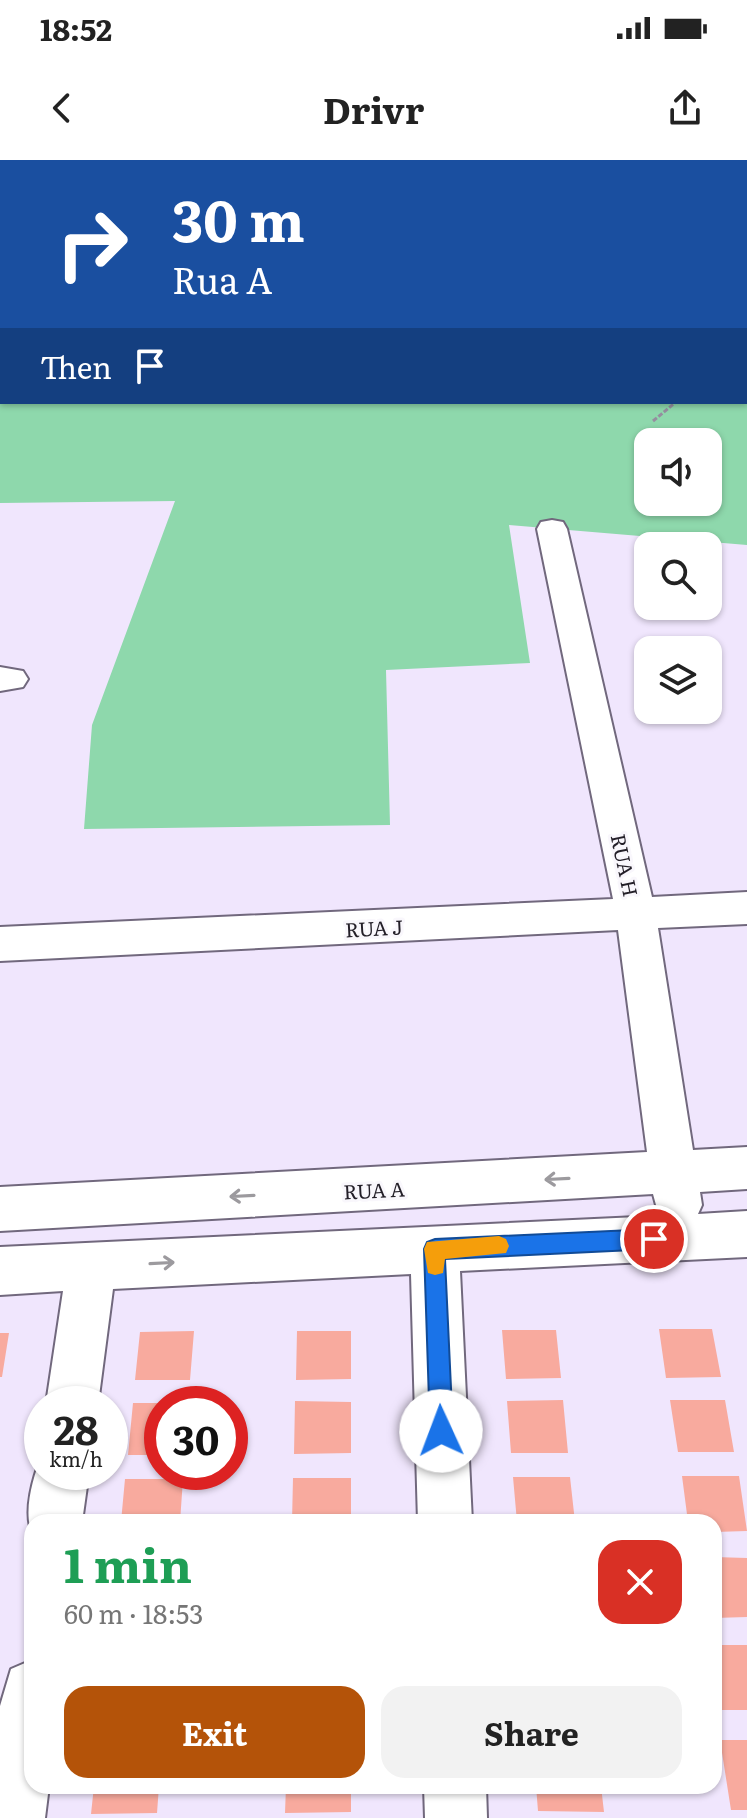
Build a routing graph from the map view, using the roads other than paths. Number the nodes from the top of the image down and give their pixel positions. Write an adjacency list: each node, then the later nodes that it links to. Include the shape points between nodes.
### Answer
1 (552, 529): 3 (street, RUA H)
2 (747, 908): 3 (street, RUA J)
3 (636, 914): 4 (street, RUA J); 7 (street, RUA H)
4 (0, 944)
5 (747, 1168): 7 (street, RUA A)
6 (608, 1176): 7 (street, RUA A); 8 (street, RUA A, one-way to 8); 11 (street)
7 (675, 1189)
8 (298, 1193): 9 (street, RUA A, one-way to 9); 13 (street)
9 (0, 1209)
10 (747, 1234): 11 (street)
11 (623, 1240): 12 (street)
12 (435, 1249): 13 (street); 19 (street)
13 (302, 1256): 14 (street, one-way to 13)
14 (91, 1266): 15 (street); 16 (street)
15 (0, 1271)
16 (74, 1386)
17 (59, 1490): 18 (street)
18 (56, 1514)
19 (445, 1514)
20 (24, 1747): 22 (street)
21 (455, 1794): 23 (street)
22 (14, 1818)
23 (456, 1818)

